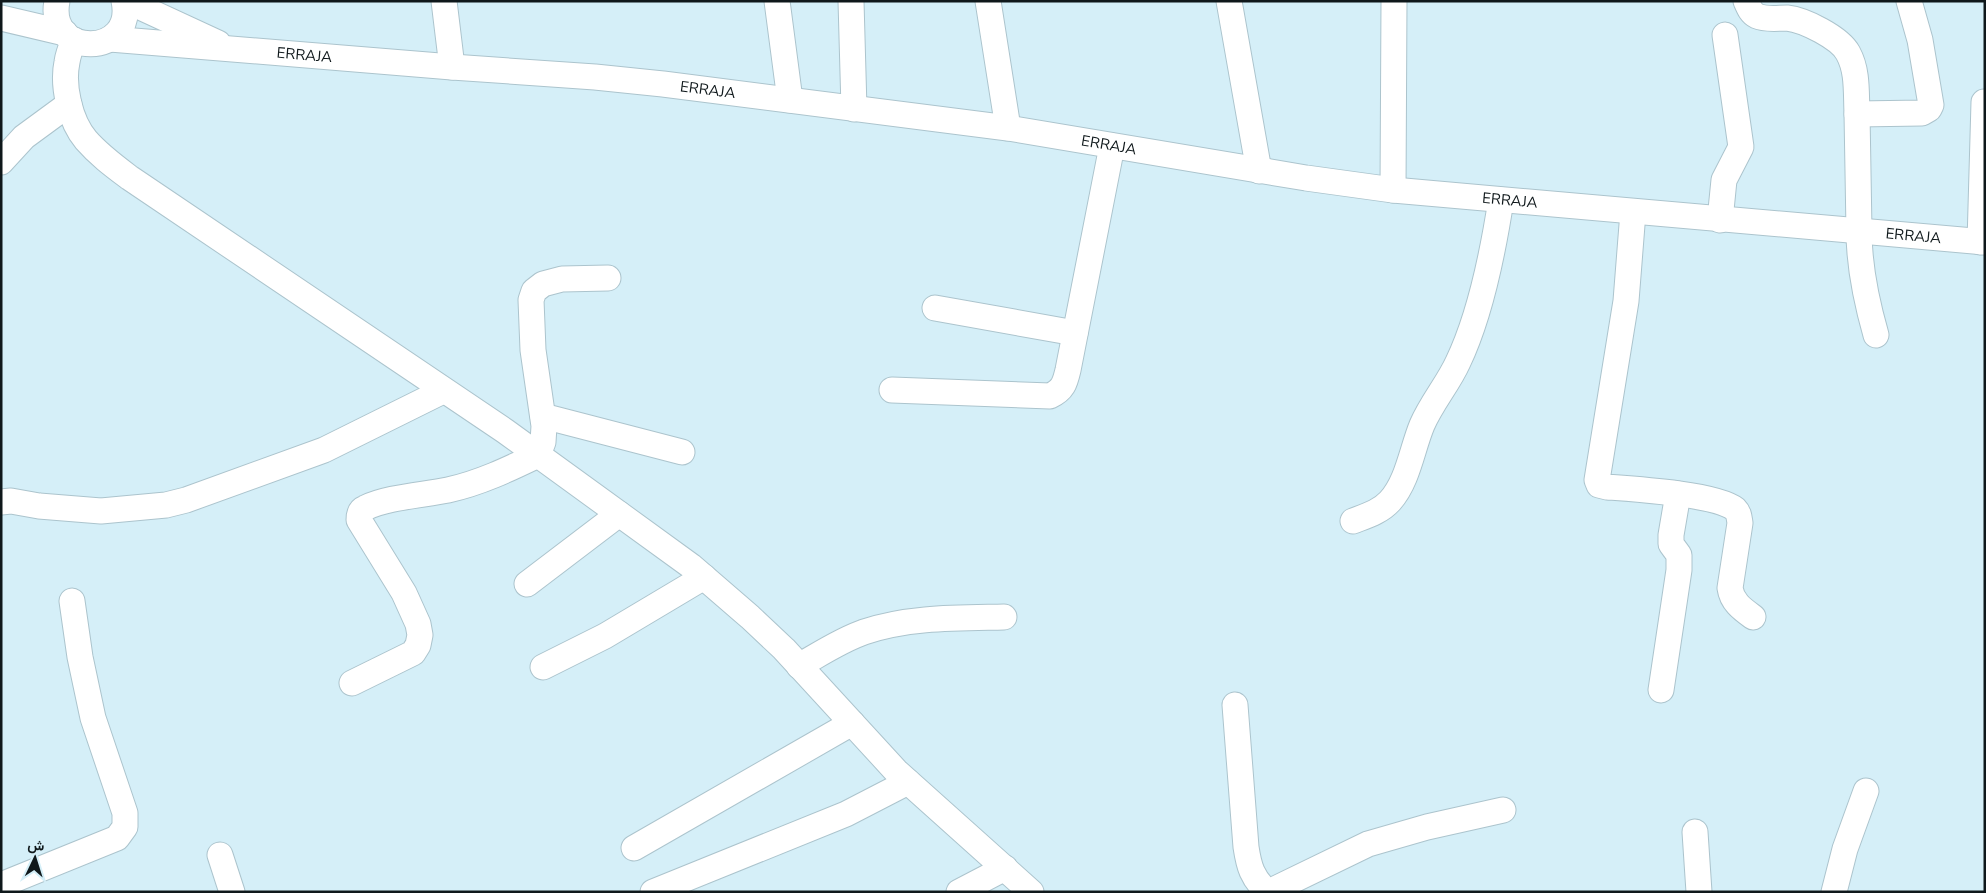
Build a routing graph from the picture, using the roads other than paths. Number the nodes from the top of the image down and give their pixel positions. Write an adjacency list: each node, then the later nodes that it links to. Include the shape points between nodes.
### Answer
1 (126, 1): 15 (street, via 123,22); 16 (street, ERRAJA)
2 (444, 1): 17 (street)
3 (777, 1): 18 (street)
4 (851, 1): 21 (street)
5 (988, 1): 23 (street)
6 (1229, 1): 26 (street)
7 (1394, 1): 27 (street)
8 (1746, 1): 22 (street, via 1759,17 1803,21 1847,51 1853,64)
9 (1909, 1): 22 (street, via 1920,40 1931,105 1922,113)
10 (57, 5): 11 (street); 13 (street, via 58,22)
11 (1, 9)
12 (1, 18): 13 (street)
13 (69, 36): 15 (street, ERRAJA, via 84,44); 20 (street, via 66,86)
14 (1725, 36): 30 (street, via 1741,147 1724,180)
15 (110, 39): 16 (street, ERRAJA)
16 (234, 50): 17 (street, ERRAJA)
17 (452, 67): 18 (street, ERRAJA, via 595,77)
18 (790, 100): 21 (street, ERRAJA)
19 (1984, 102): 32 (street)
20 (69, 104): 25 (street, via 24,137); 38 (street, via 84,138 101,156)
21 (854, 108): 23 (street, ERRAJA)
22 (1857, 114): 31 (street)
23 (1008, 128): 24 (street, ERRAJA)
24 (1112, 146): 26 (street, ERRAJA); 35 (street)
25 (1, 162)
26 (1259, 171): 27 (street, ERRAJA)
27 (1393, 190): 28 (street, ERRAJA)
28 (1501, 200): 29 (street, ERRAJA); 45 (street, via 1485,280 1458,362 1422,425 1397,490 1378,511)
29 (1632, 212): 30 (street, ERRAJA); 42 (street, via 1626,301 1597,480 1599,485 1608,487)
30 (1720, 220): 31 (street, ERRAJA)
31 (1859, 232): 32 (street, ERRAJA); 36 (street, via 1865,299)
32 (1982, 242)
33 (608, 278): 39 (street, via 562,279 543,284 534,291 531,300 533,350)
34 (934, 308): 35 (street)
35 (1075, 333): 37 (street, via 1064,384 1050,396)
36 (1876, 335)
37 (892, 390)
38 (443, 391): 41 (street); 43 (street, via 324,450 186,500 101,511)
39 (543, 416): 40 (street); 41 (street, via 543,442)
40 (682, 452)
41 (538, 455): 44 (street); 53 (street, via 469,484 382,502 360,511 359,520 404,593 420,635 413,653)
42 (1678, 494): 50 (street, via 1717,502 1739,513 1731,596); 54 (street, via 1671,544 1679,556 1679,570)
43 (1, 502)
44 (619, 514): 46 (street); 47 (street)
45 (1353, 520)
46 (704, 577): 51 (street); 52 (street, via 605,636)
47 (528, 584)
48 (72, 601): 64 (street, via 93,718 125,813 125,827 117,838)
49 (1004, 617): 51 (street, via 934,618 891,624 836,644)
50 (1753, 617)
51 (800, 666): 56 (street)
52 (544, 667)
53 (352, 683)
54 (1661, 690)
55 (1235, 705): 69 (street, via 1249,868)
56 (852, 723): 57 (street); 61 (street)
57 (908, 782): 63 (street); 66 (street, via 846,814)
58 (1866, 790): 71 (street, via 1845,848)
59 (1503, 810): 69 (street, via 1368,844)
60 (1695, 832): 70 (street)
61 (634, 848)
62 (220, 855): 65 (street)
63 (1005, 868): 67 (street); 68 (street)
64 (1, 886)
65 (232, 892)
66 (653, 892)
67 (960, 892)
68 (1031, 892)
69 (1268, 892)
70 (1699, 892)
71 (1834, 892)

